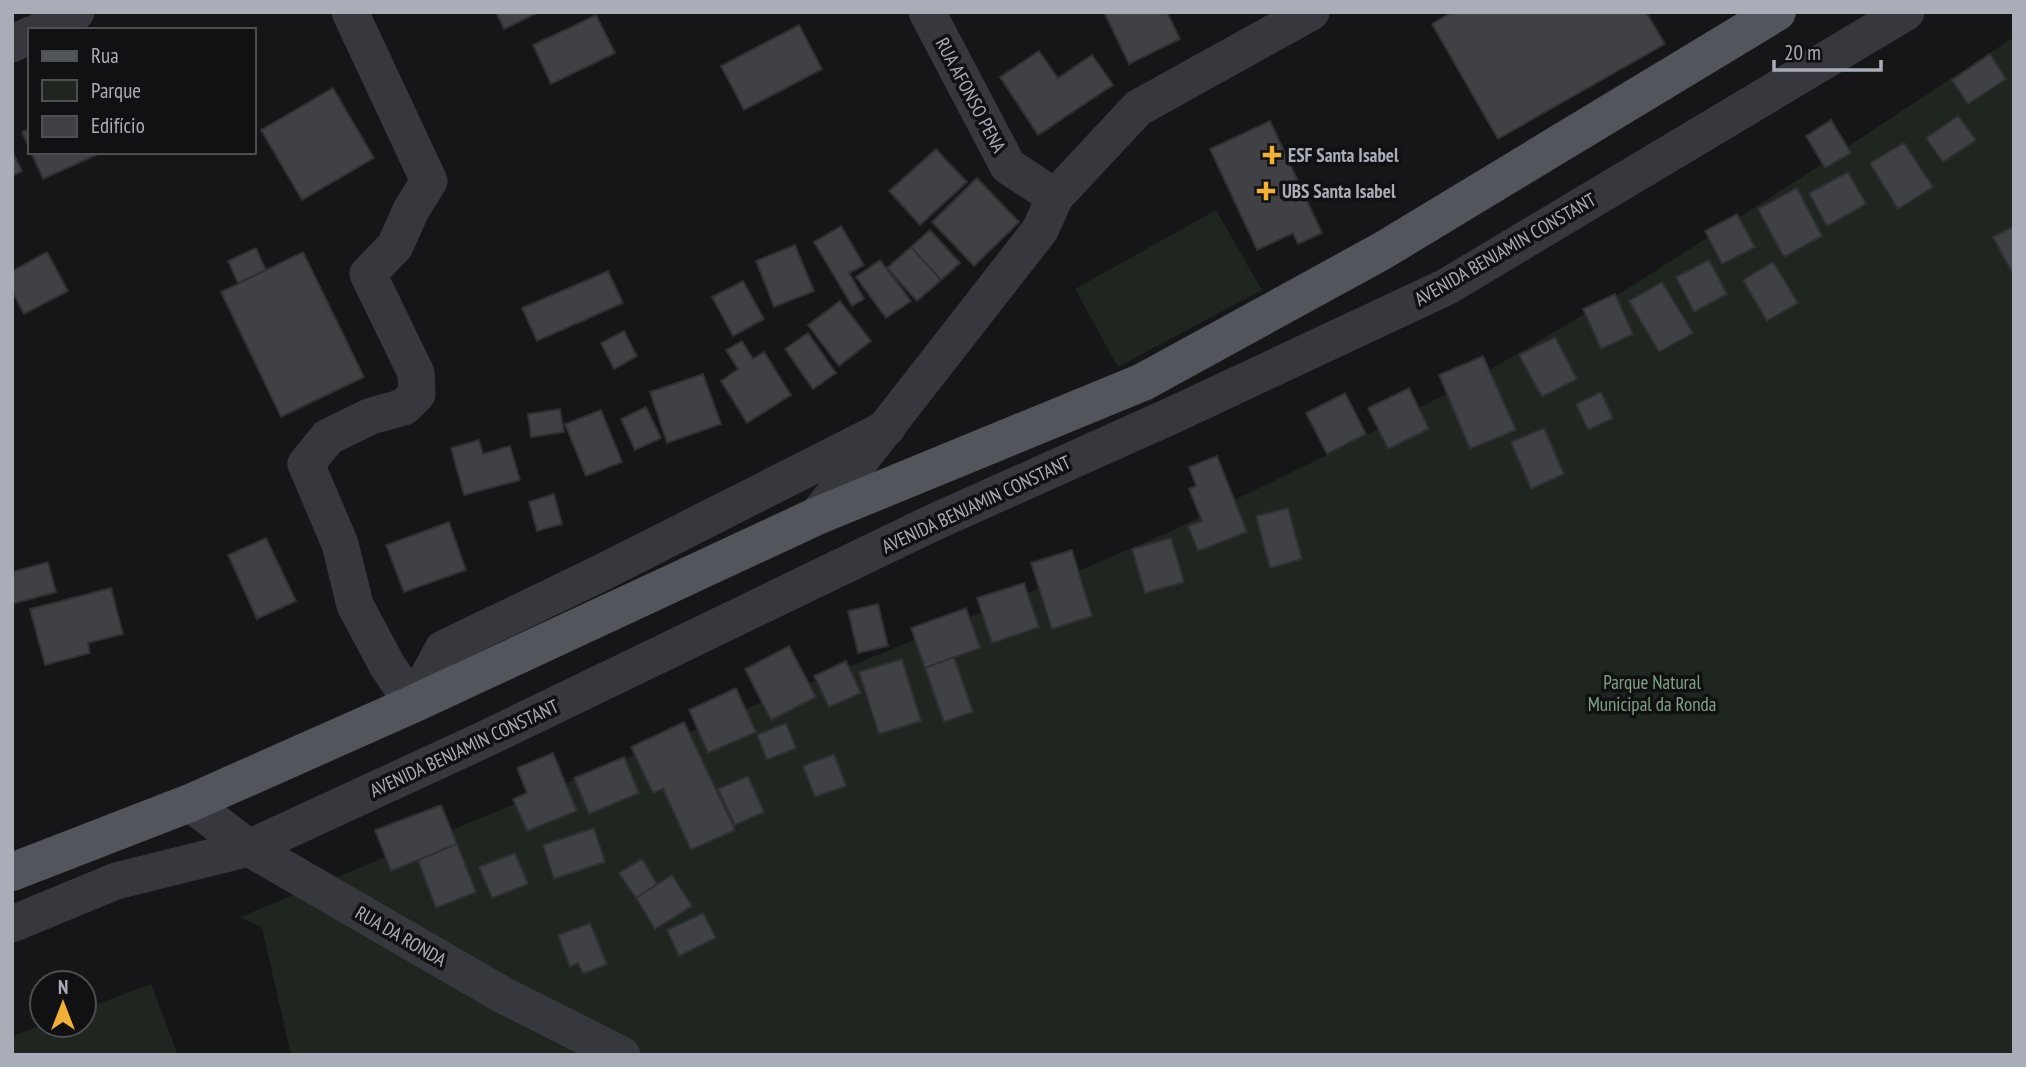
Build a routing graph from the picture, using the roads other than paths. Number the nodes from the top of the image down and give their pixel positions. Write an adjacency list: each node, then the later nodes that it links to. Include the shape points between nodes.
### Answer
1 (76, 12): 7 (street)
2 (927, 12): 10 (street, RUA AFONSO PENA, via 1008,166)
3 (1311, 12): 10 (street, via 1138,108)
4 (1777, 12): 12 (main road, via 1382,251 1143,382)
5 (1906, 12): 15 (street, AVENIDA BENJAMIN CONSTANT, via 1446,287 930,524)
6 (354, 20): 13 (street, via 429,181 395,246 368,274 416,373 417,394 404,407 371,416 328,437 306,464 340,544 355,605)
7 (45, 28)
8 (28, 36): 9 (street)
9 (12, 44)
10 (1055, 197): 11 (street, via 1040,230)
11 (887, 428): 12 (street); 13 (street, via 443,649)
12 (817, 516): 13 (main road)
13 (413, 704): 14 (main road)
14 (190, 803): 15 (street, RUA DA RONDA); 16 (main road)
15 (249, 848): 17 (street, AVENIDA BENJAMIN CONSTANT, via 116,881); 18 (street, RUA DA RONDA, via 501,995)
16 (12, 872)
17 (12, 924)
18 (622, 1055)

